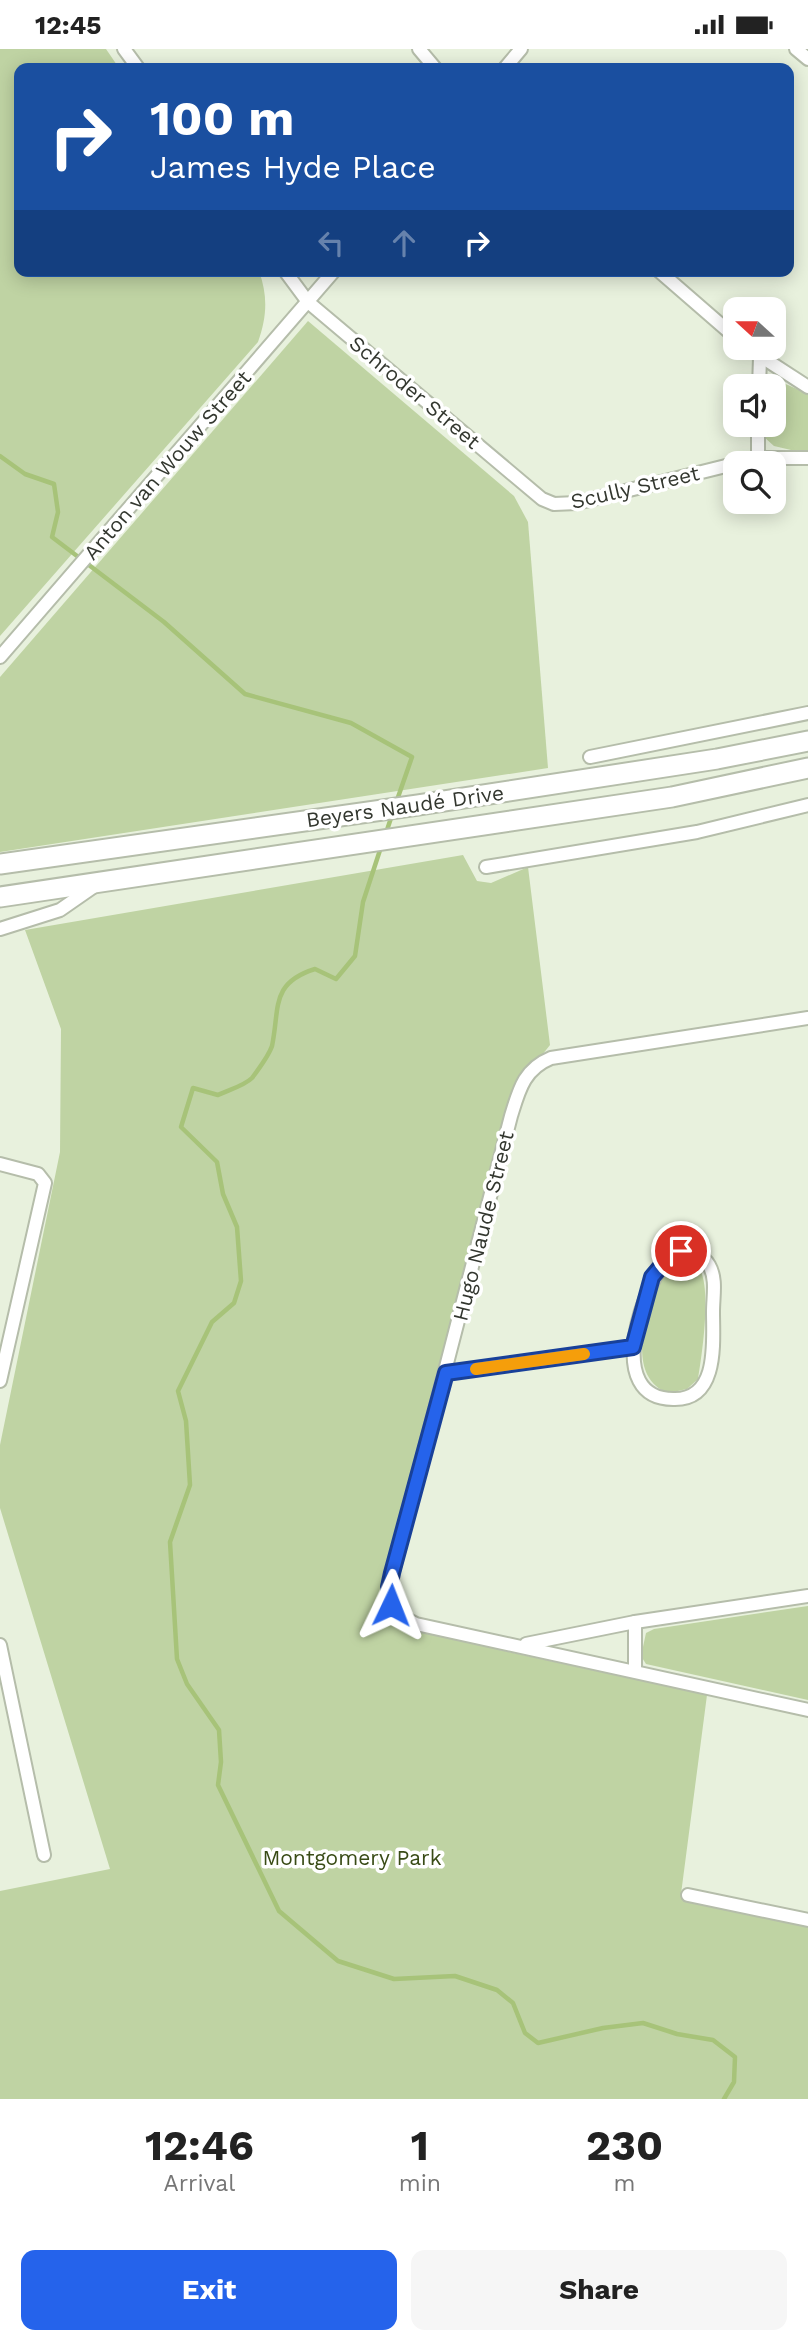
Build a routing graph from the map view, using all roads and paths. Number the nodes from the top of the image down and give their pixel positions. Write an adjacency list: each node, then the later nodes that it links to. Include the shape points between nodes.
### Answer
1 (419, 49): 5 (street)
2 (521, 49): 6 (street)
3 (796, 49): 4 (street)
4 (808, 59)
5 (431, 63)
6 (509, 63)
7 (290, 277): 10 (street, Schroder Street)
8 (329, 277): 10 (street, Anton van Wouw Street)
9 (666, 277): 11 (street)
10 (309, 302): 17 (street, Schroder Street, via 542,499); 18 (street, Anton van Wouw Street)
11 (723, 327)
12 (765, 361): 13 (street)
13 (808, 387)
14 (786, 458): 15 (street, Scully Street)
15 (808, 458)
16 (723, 467): 17 (street, Scully Street, via 577,503)
17 (554, 504)
18 (0, 657)
19 (808, 713): 21 (street)
20 (808, 741): 24 (main road, Beyers Naudé Drive, via 418,805)
21 (590, 757)
22 (808, 768): 26 (main road, Beyers Naudé Drive, via 658,799)
23 (808, 805): 25 (street, via 697,832)
24 (0, 864)
25 (486, 867)
26 (99, 883): 27 (main road, Beyers Naudé Drive); 28 (street, Beyers Naudé Drive, via 60,910)
27 (0, 897)
28 (0, 929)
29 (808, 1018): 32 (street, Hugo Naude Street, via 551,1058 529,1071 511,1116)
30 (0, 1164): 33 (street, via 38,1174 45,1183)
31 (633, 1347): 31 (street, via 652,1277 661,1263 681,1251 707,1262 714,1276 713,1358 704,1384 693,1394 674,1399 651,1392 633,1369); 32 (street)
32 (446, 1373): 37 (street, Hugo Naude Street, via 389,1587 391,1605 416,1624)
33 (0, 1381)
34 (808, 1596): 35 (street)
35 (635, 1622): 37 (street); 38 (street)
36 (0, 1645): 40 (street)
37 (518, 1646): 38 (street, Hugo Naude Street)
38 (635, 1670): 39 (street, Hugo Naude Street)
39 (808, 1710)
40 (44, 1855)
41 (688, 1895): 42 (street)
42 (808, 1920)

